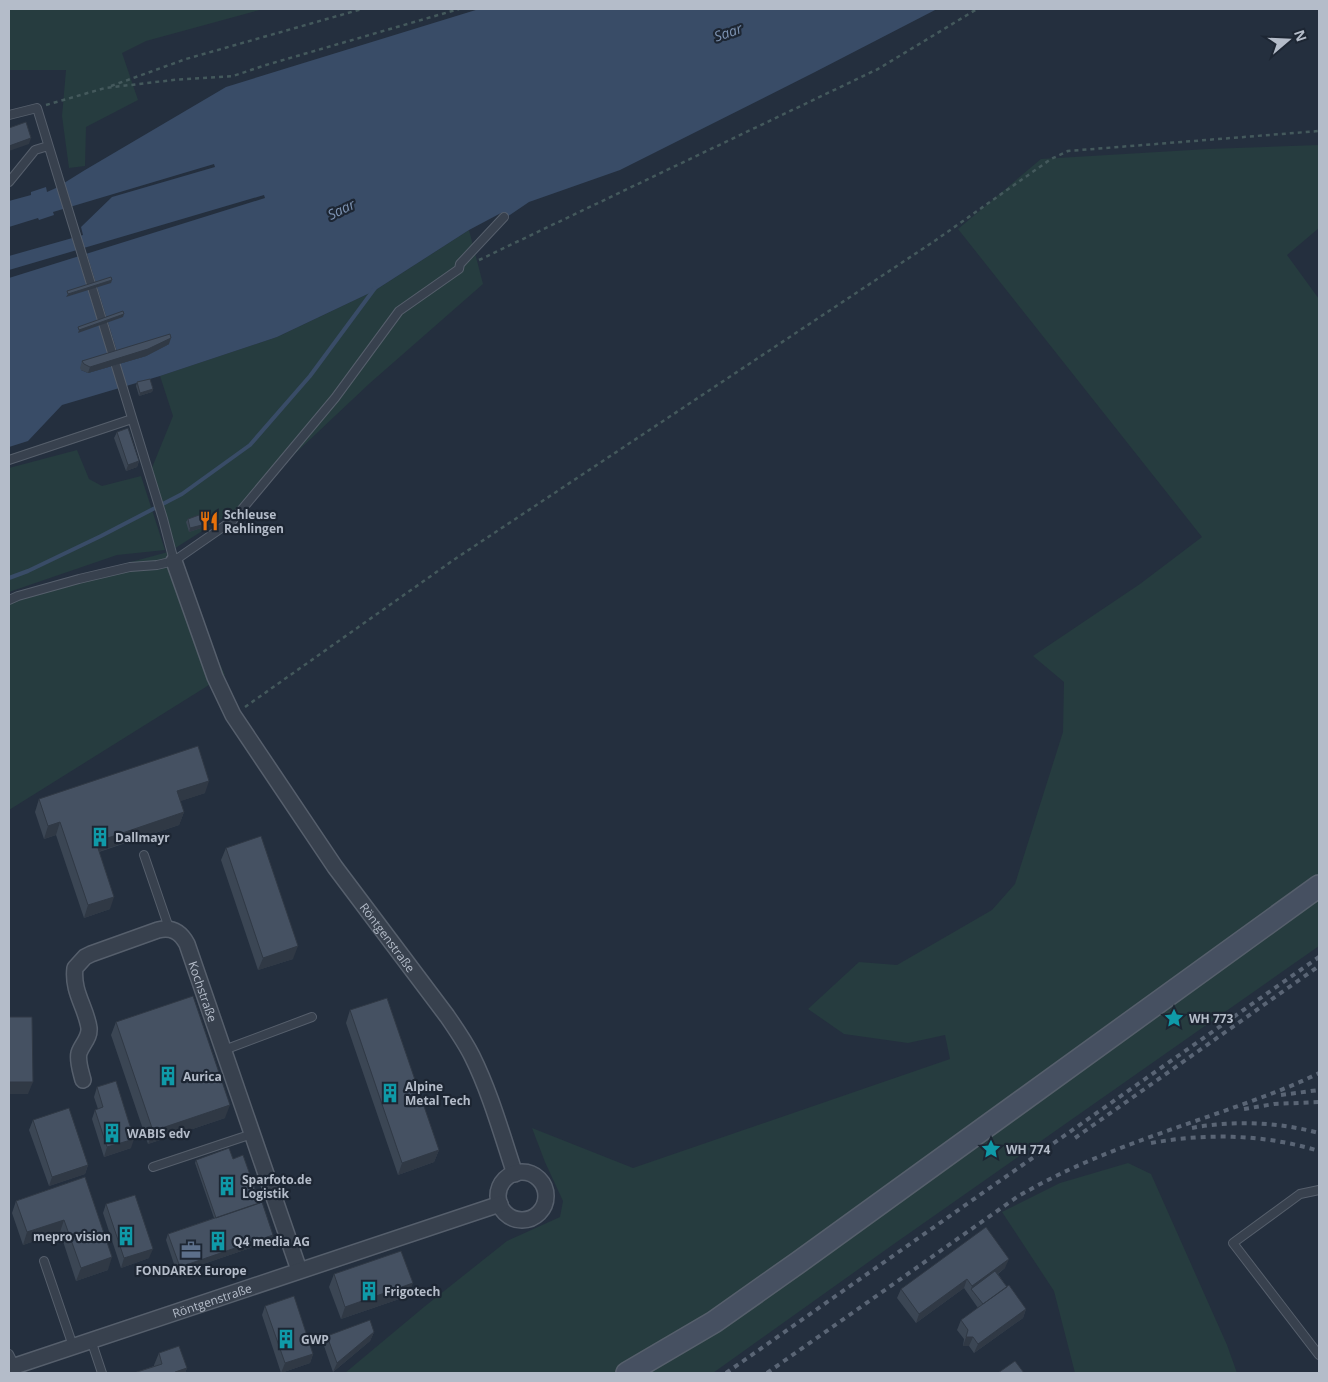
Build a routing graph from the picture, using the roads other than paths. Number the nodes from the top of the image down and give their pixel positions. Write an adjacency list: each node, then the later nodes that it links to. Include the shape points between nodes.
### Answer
1 (9, 115): 2 (lane, via 37,108)
2 (48, 146): 3 (lane, via 35,150); 5 (lane)
3 (9, 182)
4 (504, 217): 7 (lane, via 460,264 459,269 399,312 335,398 233,520)
5 (132, 418): 6 (lane); 7 (lane)
6 (9, 460)
7 (174, 561): 8 (lane, via 79,578); 17 (street, Röntgenstraße, via 215,677 233,715 335,867 463,1040 485,1088)
8 (9, 600)
9 (144, 855): 11 (lane)
10 (1319, 886): 27 (main road, via 714,1322)
11 (169, 928): 13 (street, Kochstraße, via 183,937 187,944); 14 (street, via 91,954 75,968 77,993 89,1028 79,1054)
12 (312, 1017): 13 (lane)
13 (224, 1050): 15 (street, Kochstraße)
14 (82, 1080)
15 (252, 1134): 16 (lane); 21 (street, Kochstraße)
16 (153, 1167)
17 (515, 1174): 19 (street, via 503,1182); 19 (street, via 531,1174 538,1178 546,1192 544,1207 532,1218 516,1220 503,1211)
18 (1319, 1190): 24 (lane, via 1300,1194 1232,1243)
19 (500, 1204): 21 (street, Röntgenstraße)
20 (44, 1261): 23 (lane)
21 (299, 1270): 22 (street, Röntgenstraße)
22 (92, 1340): 23 (street, Röntgenstraße); 26 (lane)
23 (73, 1346): 25 (street, Röntgenstraße)
24 (1319, 1355)
25 (11, 1362)
26 (102, 1373)
27 (627, 1373)

